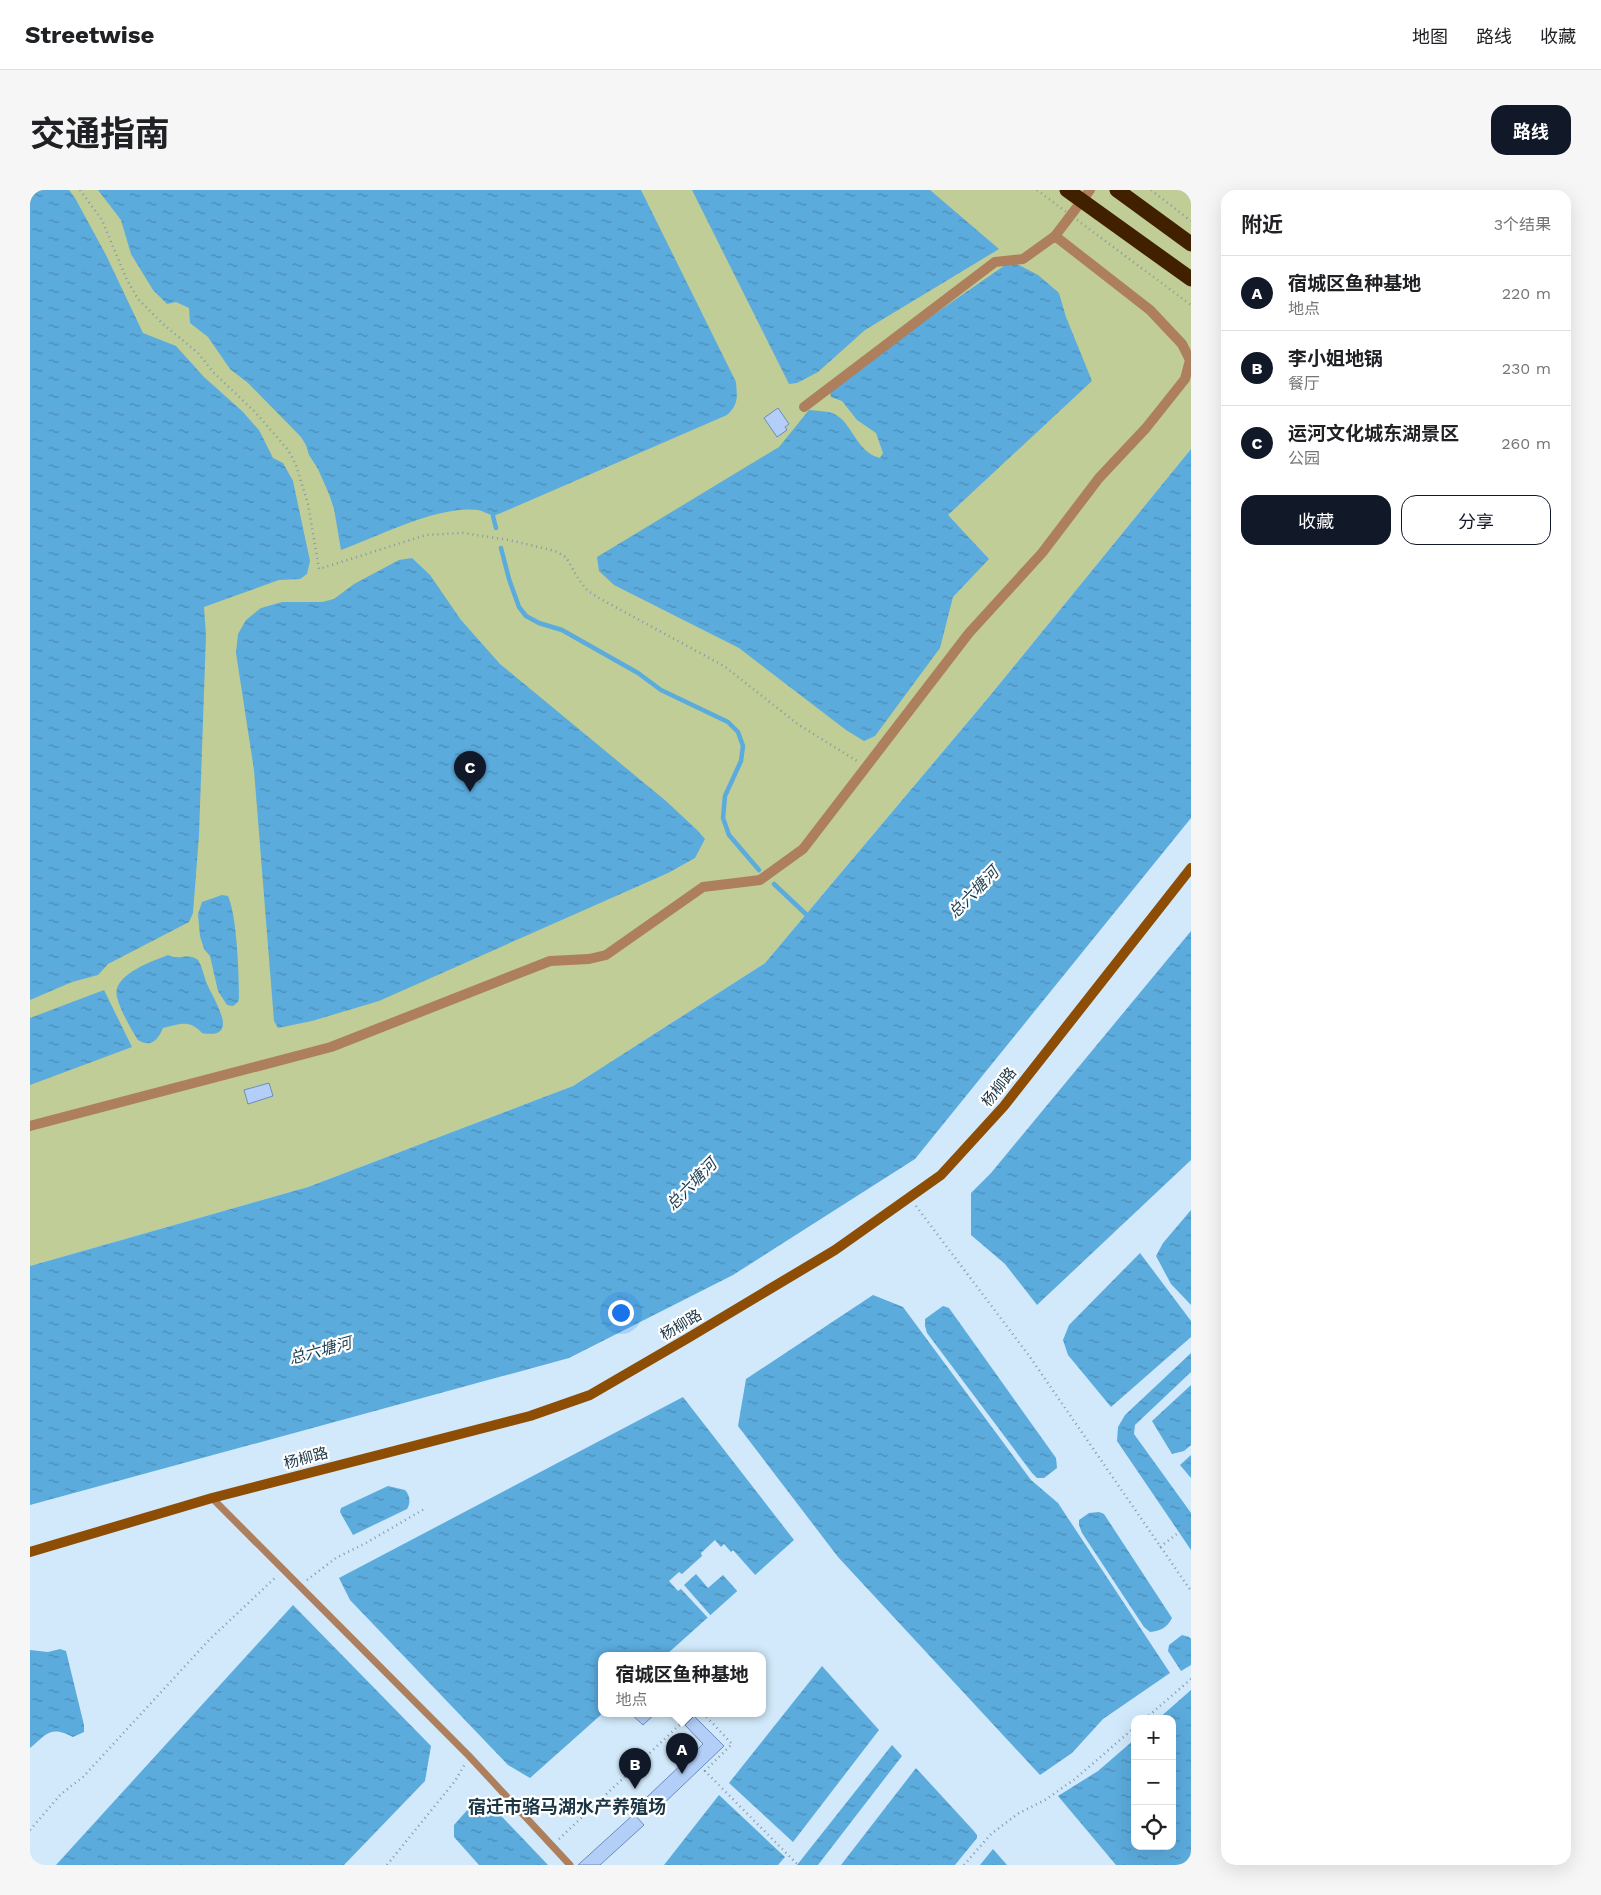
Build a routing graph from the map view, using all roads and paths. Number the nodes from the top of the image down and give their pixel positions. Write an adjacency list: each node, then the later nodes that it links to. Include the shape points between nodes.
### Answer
1 (80, 190): 13 (path, via 102,220 138,299 198,354 288,450 308,504 319,569 426,535 446,532 509,540 556,551 566,558 579,580 597,597 724,666 799,725)
2 (1037, 190): 11 (path, bridge)
3 (1067, 190): 10 (highway, bridge)
4 (1090, 190): 8 (street)
5 (1117, 190): 9 (highway)
6 (1151, 190): 7 (path)
7 (1191, 221)
8 (1055, 236): 12 (street, via 1023,259 995,262); 13 (street, via 1150,310 1182,344 1190,360 1185,379 1146,428 1099,478 1042,554 969,633)
9 (1191, 244)
10 (1191, 279)
11 (1191, 305)
12 (804, 407)
13 (868, 767): 15 (street, via 803,849 791,858 760,880 703,887 606,955 550,961 331,1047)
14 (1191, 868): 16 (street, 杨柳路, via 1004,1106 941,1175)
15 (30, 1126)
16 (910, 1197): 17 (street, 杨柳路, via 835,1250 590,1395 530,1416); 20 (path, via 1030,1357)
17 (212, 1498): 21 (street, 杨柳路); 22 (lane)
18 (426, 1508): 23 (path, via 336,1558)
19 (1191, 1523): 20 (path)
20 (1160, 1547): 24 (path)
21 (30, 1552)
22 (284, 1570): 23 (lane); 31 (path, via 209,1640 84,1777 61,1794)
23 (300, 1586): 30 (lane)
24 (1191, 1591)
25 (1191, 1678): 26 (path)
26 (1149, 1715)
27 (688, 1717): 32 (path)
28 (707, 1717): 33 (path, via 732,1744 705,1771)
29 (1131, 1730): 36 (path, via 1075,1779 991,1834)
30 (469, 1756): 32 (lane); 34 (path, via 456,1781)
31 (30, 1830)
32 (552, 1846): 35 (lane)
33 (797, 1864)
34 (387, 1865)
35 (570, 1865)
36 (964, 1865)

